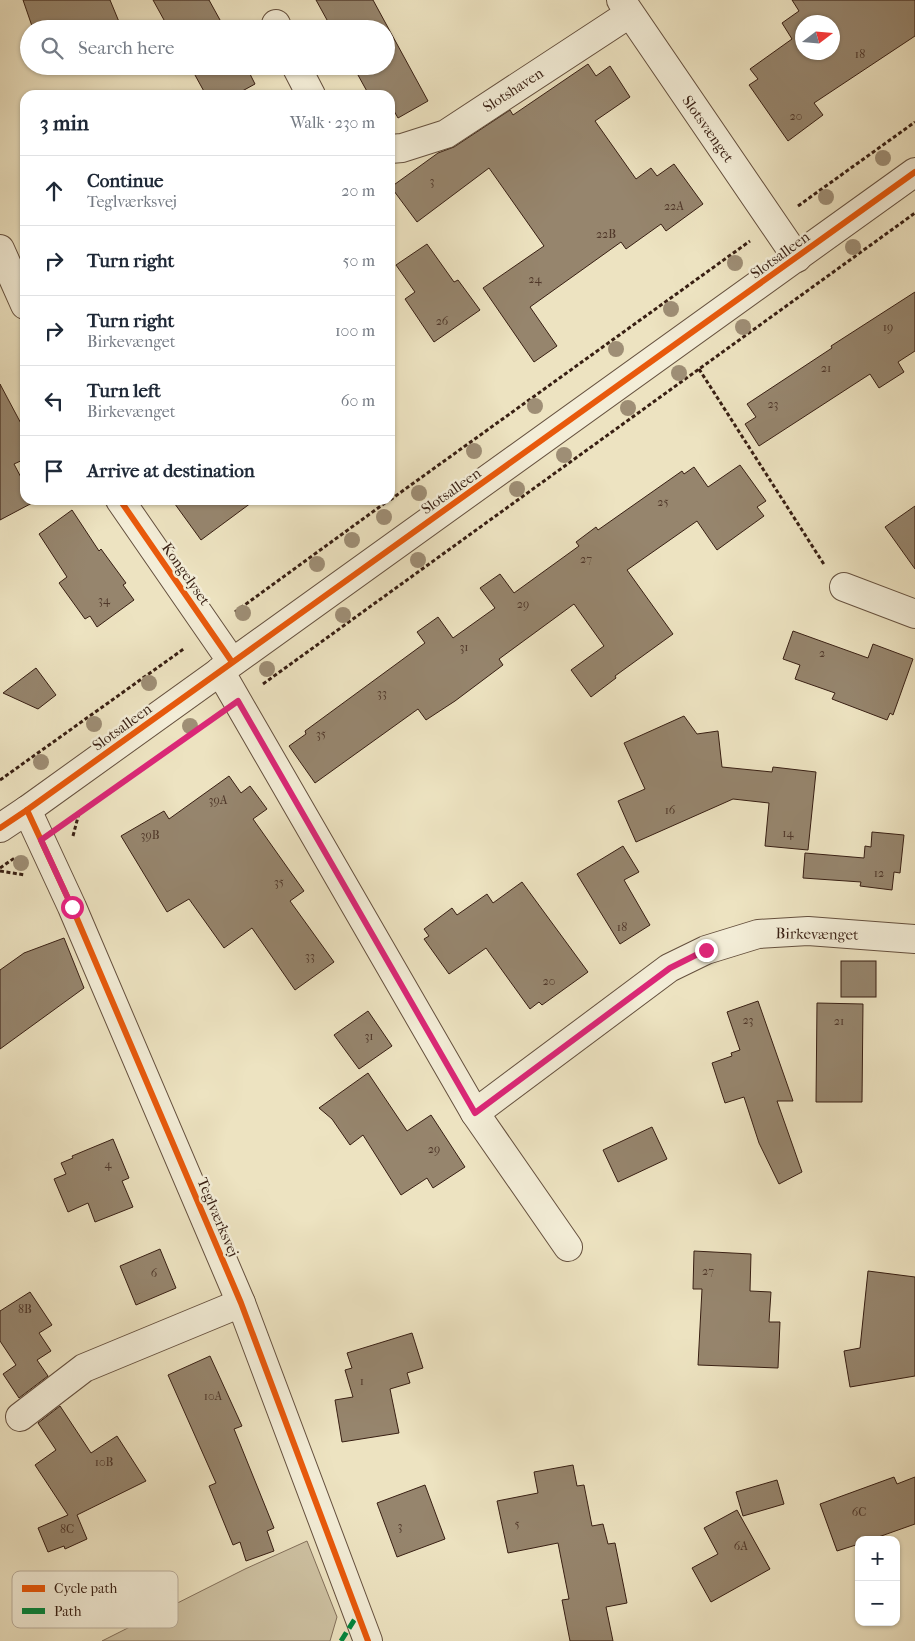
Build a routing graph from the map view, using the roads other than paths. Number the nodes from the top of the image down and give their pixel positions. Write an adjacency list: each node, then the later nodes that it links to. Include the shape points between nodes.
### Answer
1 (625, 7): 4 (street, Slotshaven, via 446,134); 7 (street, Slotsvænget)
2 (300, 75): 3 (street)
3 (308, 90)
4 (395, 149)
5 (915, 172): 7 (street, Slotsalleen)
6 (0, 249): 8 (street)
7 (797, 258): 12 (street, Slotsalleen)
8 (20, 295)
9 (123, 505): 12 (street, Kongelyset, via 209,631)
10 (844, 586): 11 (street)
11 (915, 614)
12 (226, 667): 13 (street, Slotsalleen); 16 (street, via 238,701)
13 (27, 810): 14 (street, Slotsalleen); 18 (street, Teglværksvej, via 72,907)
14 (0, 828)
15 (915, 939): 16 (street, Birkevænget, via 808,931 758,934 706,950 670,968)
16 (475, 1113): 17 (street)
17 (568, 1248)
18 (241, 1302): 19 (street, via 84,1368); 20 (street, Teglværksvej)
19 (20, 1417)
20 (368, 1641)

